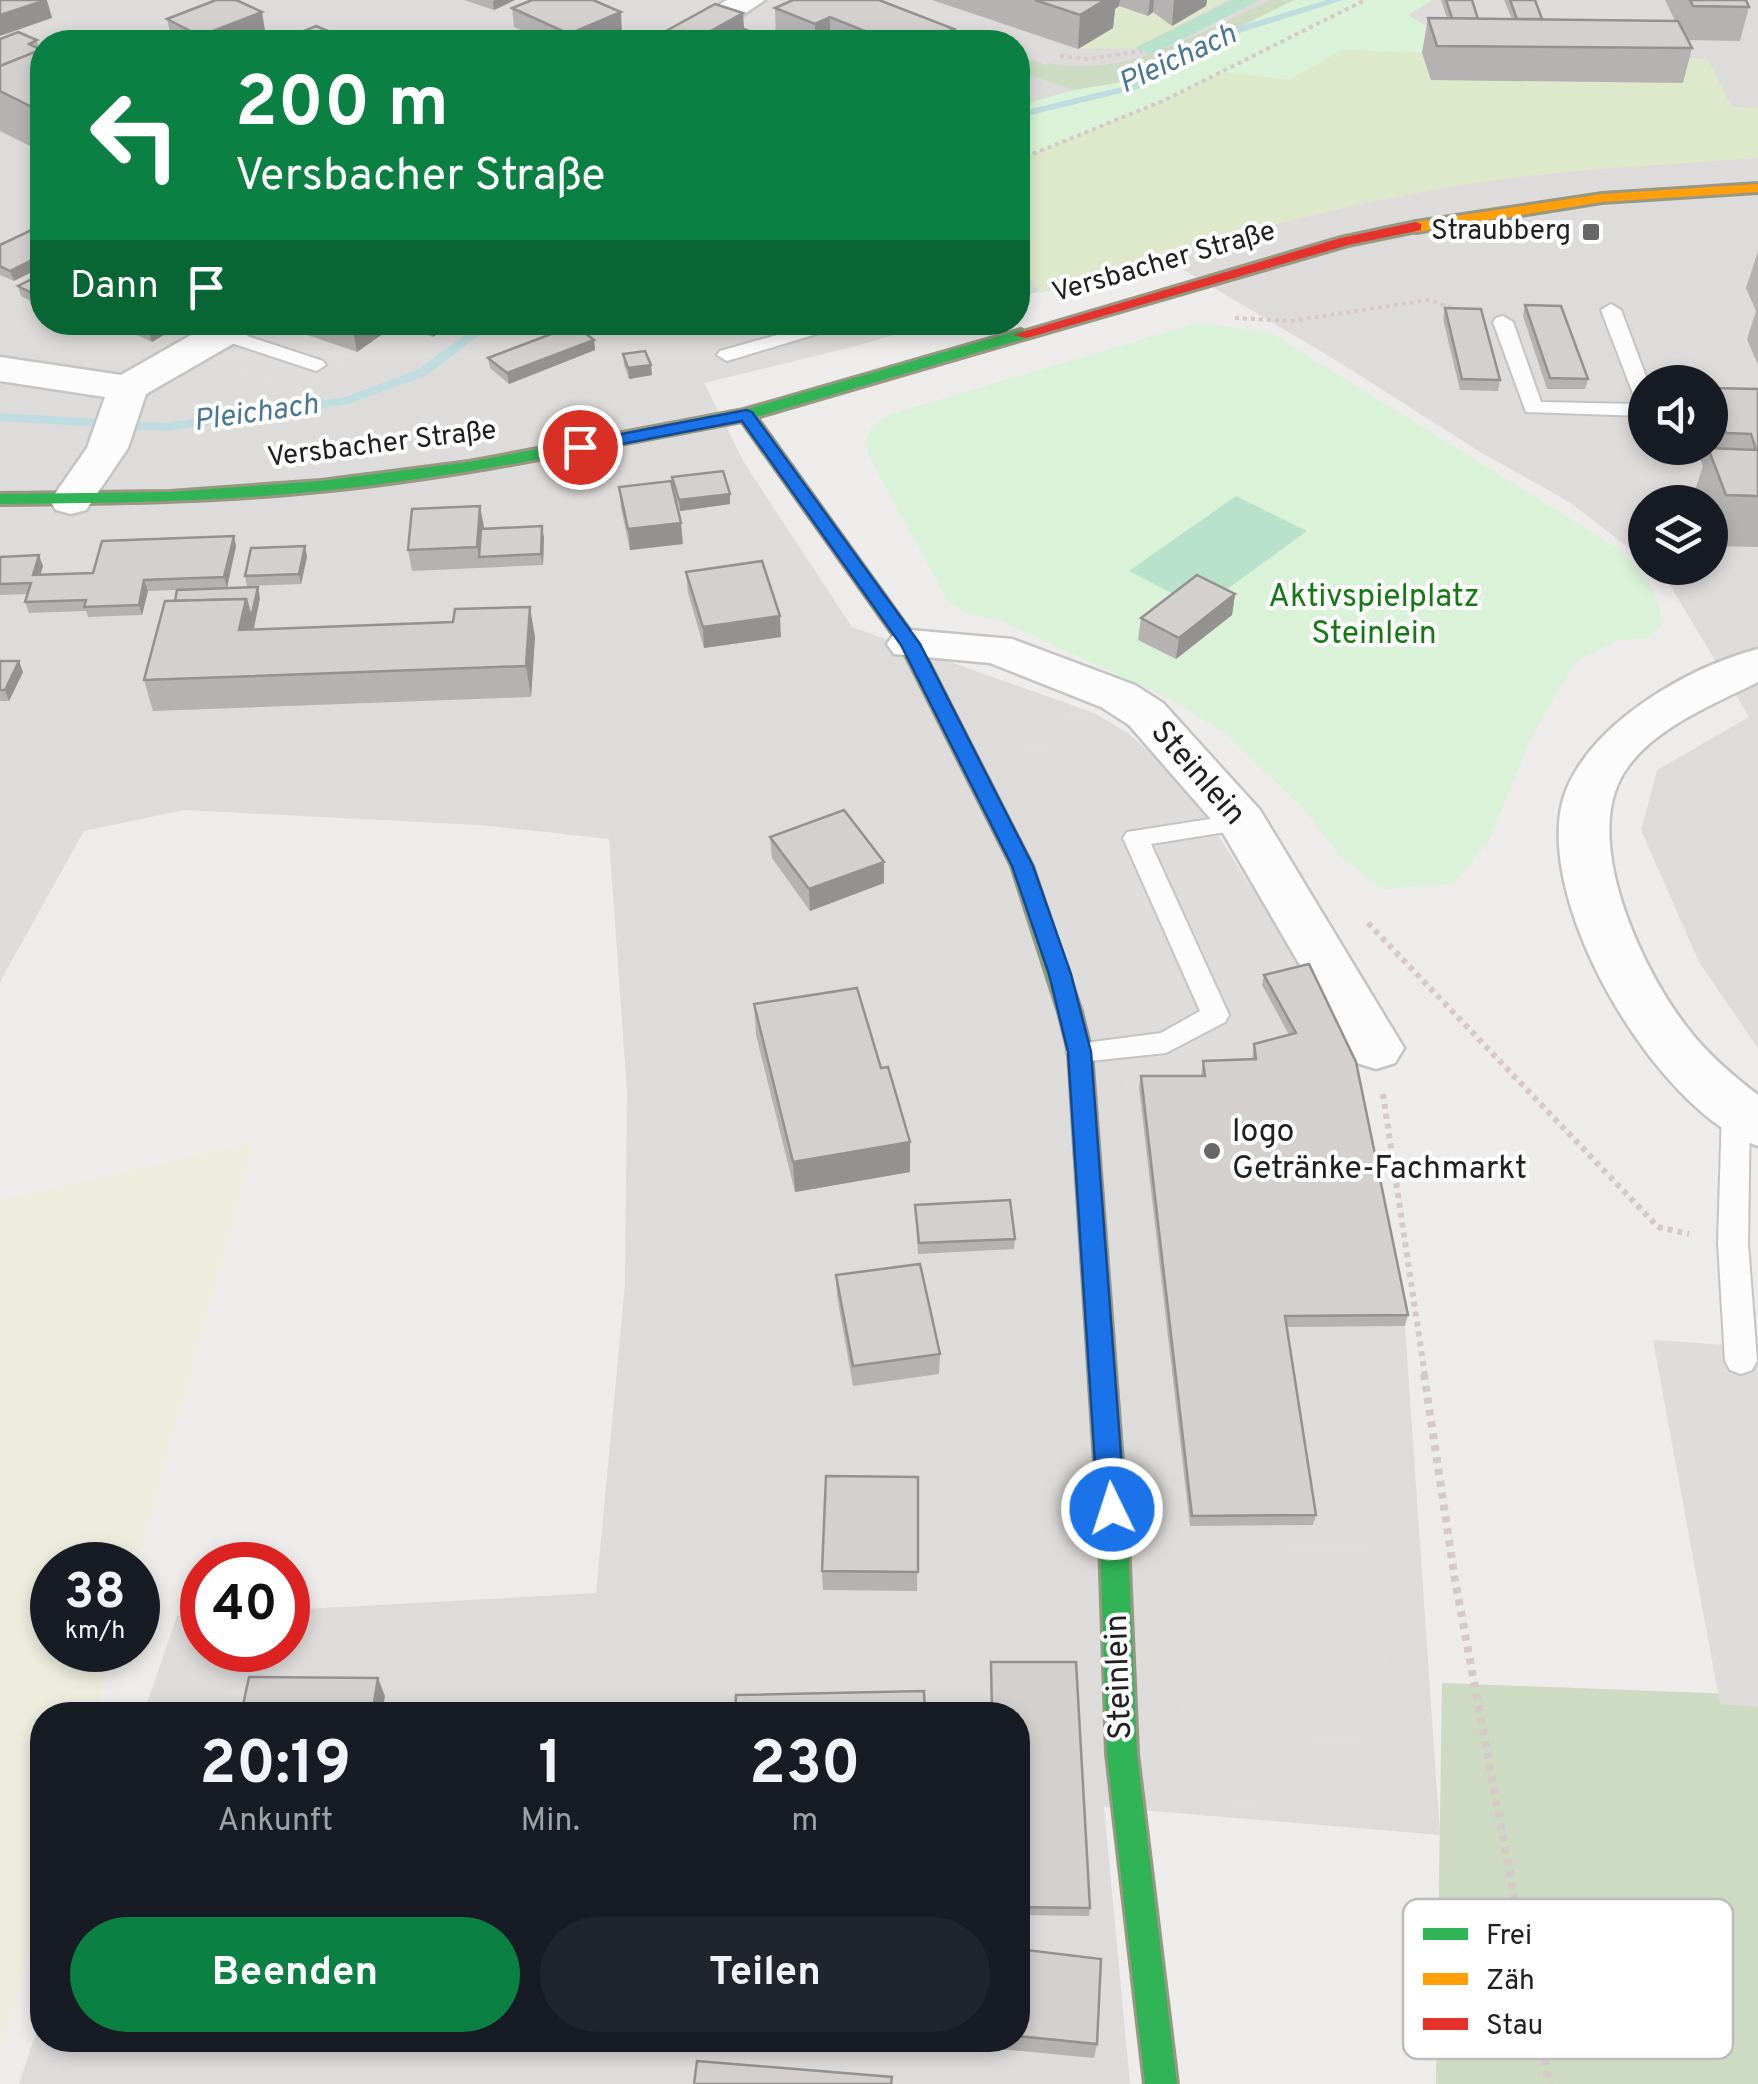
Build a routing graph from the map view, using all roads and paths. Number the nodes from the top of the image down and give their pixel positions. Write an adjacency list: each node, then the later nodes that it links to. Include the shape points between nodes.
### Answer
1 (1365, 0): 6 (path, via 1166,100)
2 (730, 12): 3 (street)
3 (700, 30)
4 (1142, 51): 5 (path)
5 (1060, 56)
6 (1030, 155)
7 (1758, 188): 11 (main road, Versbacher Straße, via 1548,205 1381,233)
8 (1611, 310): 18 (lane)
9 (1230, 315): 10 (path, via 1291,321 1428,300)
10 (1503, 322): 21 (lane, via 1533,408)
11 (1030, 334)
12 (223, 335): 20 (street)
13 (249, 335): 17 (lane)
14 (800, 335): 16 (lane)
15 (1025, 335): 22 (main road, Versbacher Straße)
16 (728, 355)
17 (316, 365)
18 (1632, 365)
19 (0, 369): 20 (street)
20 (125, 403): 24 (street, via 105,456)
21 (1628, 410)
22 (746, 415): 24 (main road, Versbacher Straße, via 322,486); 25 (main road, Steinlein)
23 (0, 499): 24 (main road, Versbacher Straße)
24 (71, 501)
25 (910, 644): 27 (street, Steinlein, via 996,649 1118,696 1146,714); 29 (main road, Steinlein, via 1022,866)
26 (1758, 664): 30 (street, via 1645,726 1604,764 1583,816 1590,885 1618,960 1668,1042)
27 (1242, 822): 28 (street, Steinlein); 29 (lane, via 1136,838 1215,1016 1166,1043)
28 (1376, 1048): 34 (path, via 1455,1580)
29 (1080, 1052): 36 (main road, Steinlein, via 1117,1585 1122,1754)
30 (1747, 1117): 33 (lane, via 1733,1243)
31 (1568, 1136): 32 (path)
32 (1658, 1227)
33 (1741, 1361)
34 (1515, 1899)
35 (1545, 2059): 37 (path)
36 (1161, 2084)
37 (1550, 2084)

